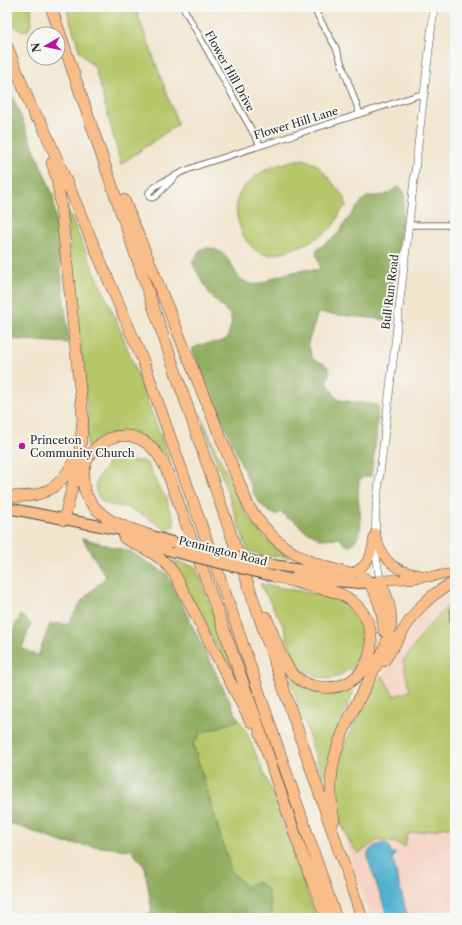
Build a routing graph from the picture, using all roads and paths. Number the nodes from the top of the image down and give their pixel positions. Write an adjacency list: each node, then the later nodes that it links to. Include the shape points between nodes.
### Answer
1 (51, 7): 5 (highway)
2 (183, 7): 12 (street, Flower Hill Drive)
3 (313, 7): 11 (street, via 336,48)
4 (434, 7): 9 (street, Bull Run Road)
5 (58, 26)
6 (7, 46): 10 (highway)
7 (66, 49): 26 (highway, via 122,197 249,507 271,535 298,555 315,563)
8 (66, 51): 18 (highway)
9 (425, 93): 11 (street, Flower Hill Lane); 14 (street, Bull Run Road)
10 (33, 111): 16 (highway, via 55,173 60,198); 36 (highway, via 42,124 144,363)
11 (360, 114): 12 (street, Flower Hill Lane)
12 (260, 145): 13 (street, Flower Hill Lane, via 200,165)
13 (175, 177): 13 (street, Flower Hill Lane, via 152,188 149,196 156,196)
14 (409, 225): 15 (street); 21 (street, Bull Run Road)
15 (455, 225)
16 (83, 428): 17 (highway, via 74,461 55,485 35,496); 20 (highway, via 79,460)
17 (7, 496)
18 (218, 497): 24 (highway, via 291,672 306,683 325,688 337,687 357,676 369,659 372,642 368,622 360,608 352,600 338,593); 34 (highway)
19 (7, 508): 20 (highway, Pennington Road)
20 (64, 520): 22 (highway, Pennington Road); 23 (highway, Pennington Road)
21 (375, 533): 26 (main road, via 372,555); 27 (main road, via 385,558 405,571); 28 (street, Bull Run Road)
22 (152, 536): 24 (highway, Pennington Road, bridge); 33 (highway, via 106,517 86,492 83,477 86,462 95,448 108,440 123,436 138,439 150,445 161,458)
23 (124, 538): 24 (highway, Pennington Road, bridge, via 175,552); 33 (highway, via 156,554 175,575 245,710)
24 (272, 570): 26 (highway, Pennington Road); 28 (highway, Pennington Road, via 334,582)
25 (455, 573): 27 (main road, Pennington Road)
26 (356, 575): 28 (highway)
27 (433, 577): 28 (main road, Pennington Road)
28 (375, 582): 32 (highway, via 387,596 390,618 388,637)
29 (455, 582): 32 (highway, via 434,594 415,612)
30 (455, 606): 31 (street)
31 (453, 621)
32 (356, 703): 34 (highway, via 338,742 330,777 331,803)
33 (277, 782): 35 (highway)
34 (342, 858): 37 (highway)
35 (326, 918)
36 (336, 918)
37 (362, 918)

